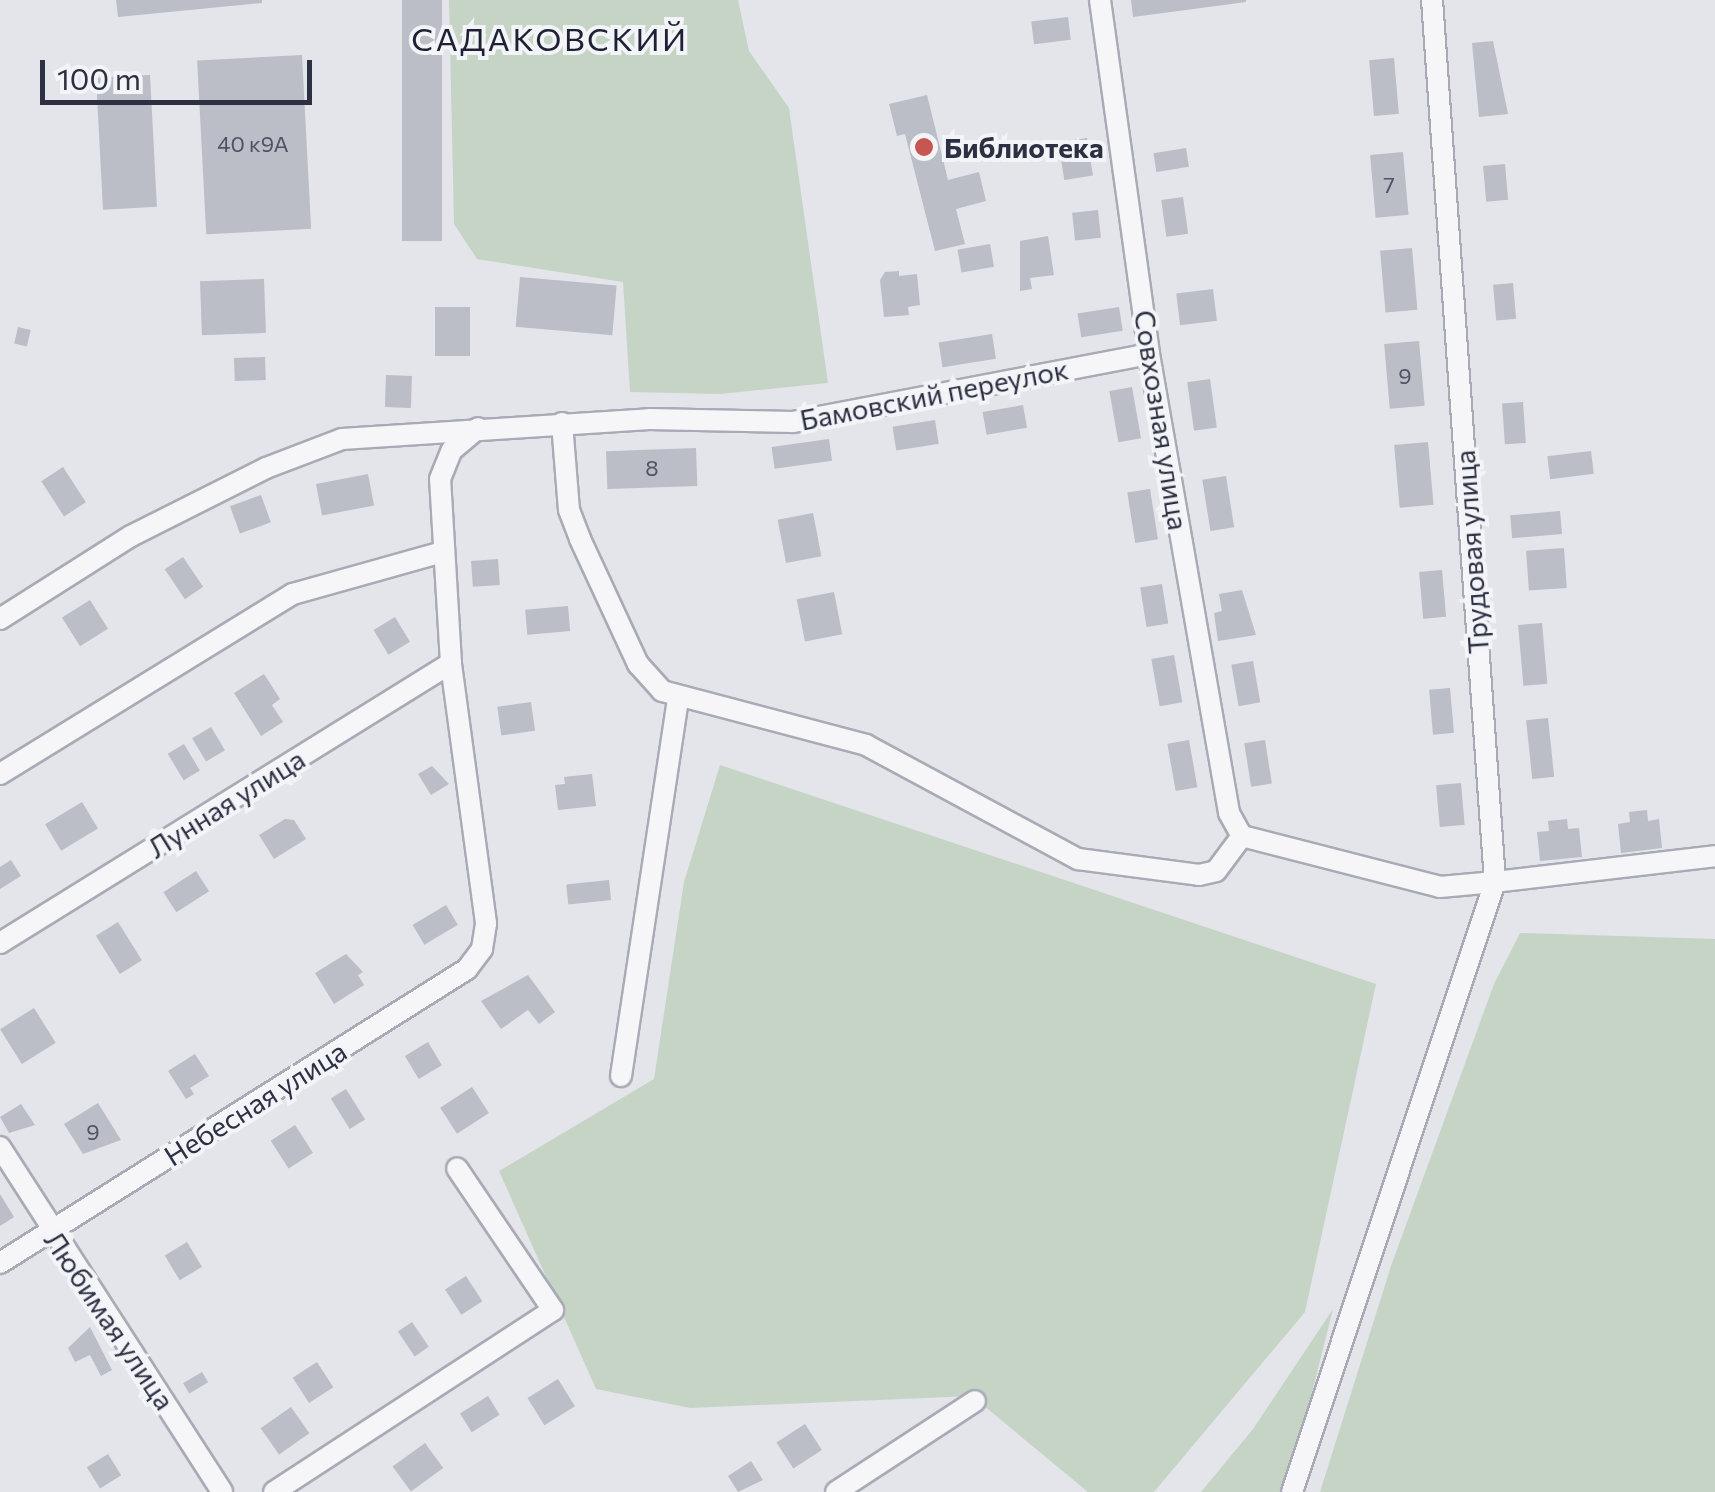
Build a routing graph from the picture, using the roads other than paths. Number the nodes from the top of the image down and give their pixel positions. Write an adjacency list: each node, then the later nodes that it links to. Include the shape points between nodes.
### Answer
1 (1100, 0): 3 (street, Совхозная улица)
2 (1432, 0): 13 (street, Трудовая улица)
3 (1149, 354): 4 (street, Бамовский переулок, via 793,422); 11 (street, Совхозная улица, via 1229,813)
4 (562, 423): 5 (street, Бамовский переулок); 9 (street, via 569,510 580,539 638,664 662,691)
5 (478, 428): 6 (street, via 452,450 440,480); 7 (street, Бамовский переулок, via 342,439 266,468 131,536)
6 (442, 552): 8 (street); 10 (street, via 293,594)
7 (0, 619)
8 (451, 663): 14 (street, Лунная улица); 18 (street, Небесная улица, via 486,923 482,949 467,970)
9 (678, 698): 11 (street, via 866,746 1078,859 1199,875 1216,871); 15 (street)
10 (0, 774)
11 (1242, 836): 13 (street, via 1440,886)
12 (1715, 856): 13 (street)
13 (1494, 882): 24 (street)
14 (0, 943)
15 (621, 1076)
16 (0, 1147): 18 (street, Любимая улица)
17 (457, 1168): 22 (street, via 554,1310)
18 (50, 1232): 19 (street, Небесная улица); 21 (street, Любимая улица)
19 (0, 1263)
20 (976, 1400): 23 (street)
21 (222, 1492)
22 (274, 1492)
23 (836, 1492)
24 (1292, 1492)

